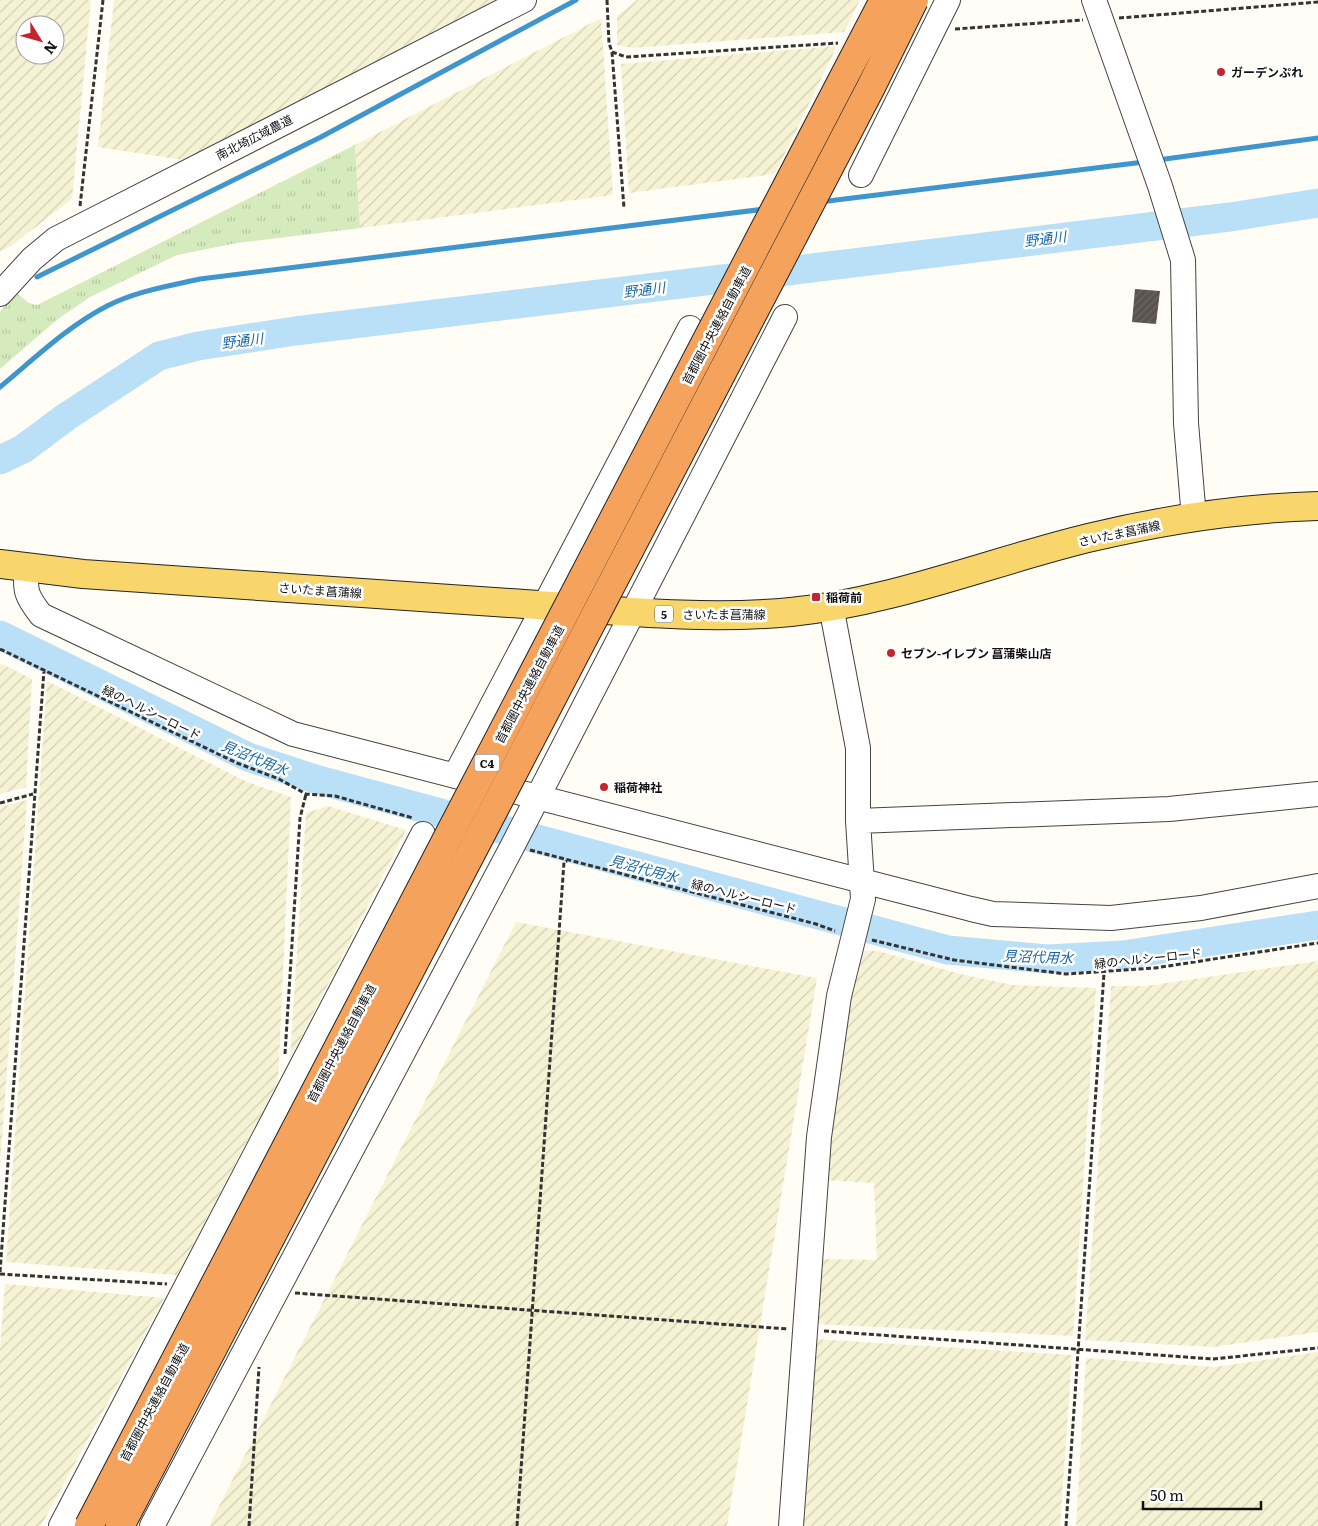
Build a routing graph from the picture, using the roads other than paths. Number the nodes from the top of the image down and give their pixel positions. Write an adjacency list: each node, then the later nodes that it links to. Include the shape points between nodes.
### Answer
1 (524, 0): 7 (street, 南北埼広域農道, via 56,239 32,259)
2 (884, 0): 31 (highway, 首都圏中央連絡自動車道 / C4, bridge)
3 (914, 0): 32 (highway, C4, bridge)
4 (948, 0): 6 (street)
5 (1097, 10): 11 (street, via 1181,252 1186,423)
6 (861, 175)
7 (0, 294)
8 (785, 317): 16 (street)
9 (690, 328): 14 (street)
10 (1318, 506): 11 (main road, さいたま菖蒲線 / 5)
11 (1194, 518): 15 (main road, さいたま菖蒲線 / 5, via 1089,538 895,592)
12 (0, 564): 13 (main road, さいたま菖蒲線 / 5)
13 (27, 568): 14 (main road, さいたま菖蒲線 / 5); 17 (street, via 25,584 28,597 41,615 50,620 293,734)
14 (546, 605): 16 (main road, さいたま菖蒲線 / 5); 17 (street)
15 (830, 606): 16 (main road, さいたま菖蒲線 / 5, via 753,615); 20 (street, via 858,748)
16 (633, 612): 19 (street)
17 (455, 776): 19 (street)
18 (1318, 794): 20 (street, via 1170,809)
19 (536, 798): 23 (street); 25 (street)
20 (858, 821): 23 (street)
21 (422, 828): 24 (street)
22 (1318, 886): 23 (street, via 1201,908 1111,918 993,914)
23 (863, 890): 33 (street, via 856,934 839,996 819,1137)
24 (284, 1103): 25 (street); 26 (street)
25 (355, 1140): 27 (street)
26 (187, 1285): 27 (street); 28 (street)
27 (275, 1292): 29 (street)
28 (72, 1504): 29 (street); 30 (street)
29 (154, 1521)
30 (61, 1526)
31 (89, 1526)
32 (120, 1526)
33 (790, 1526)

